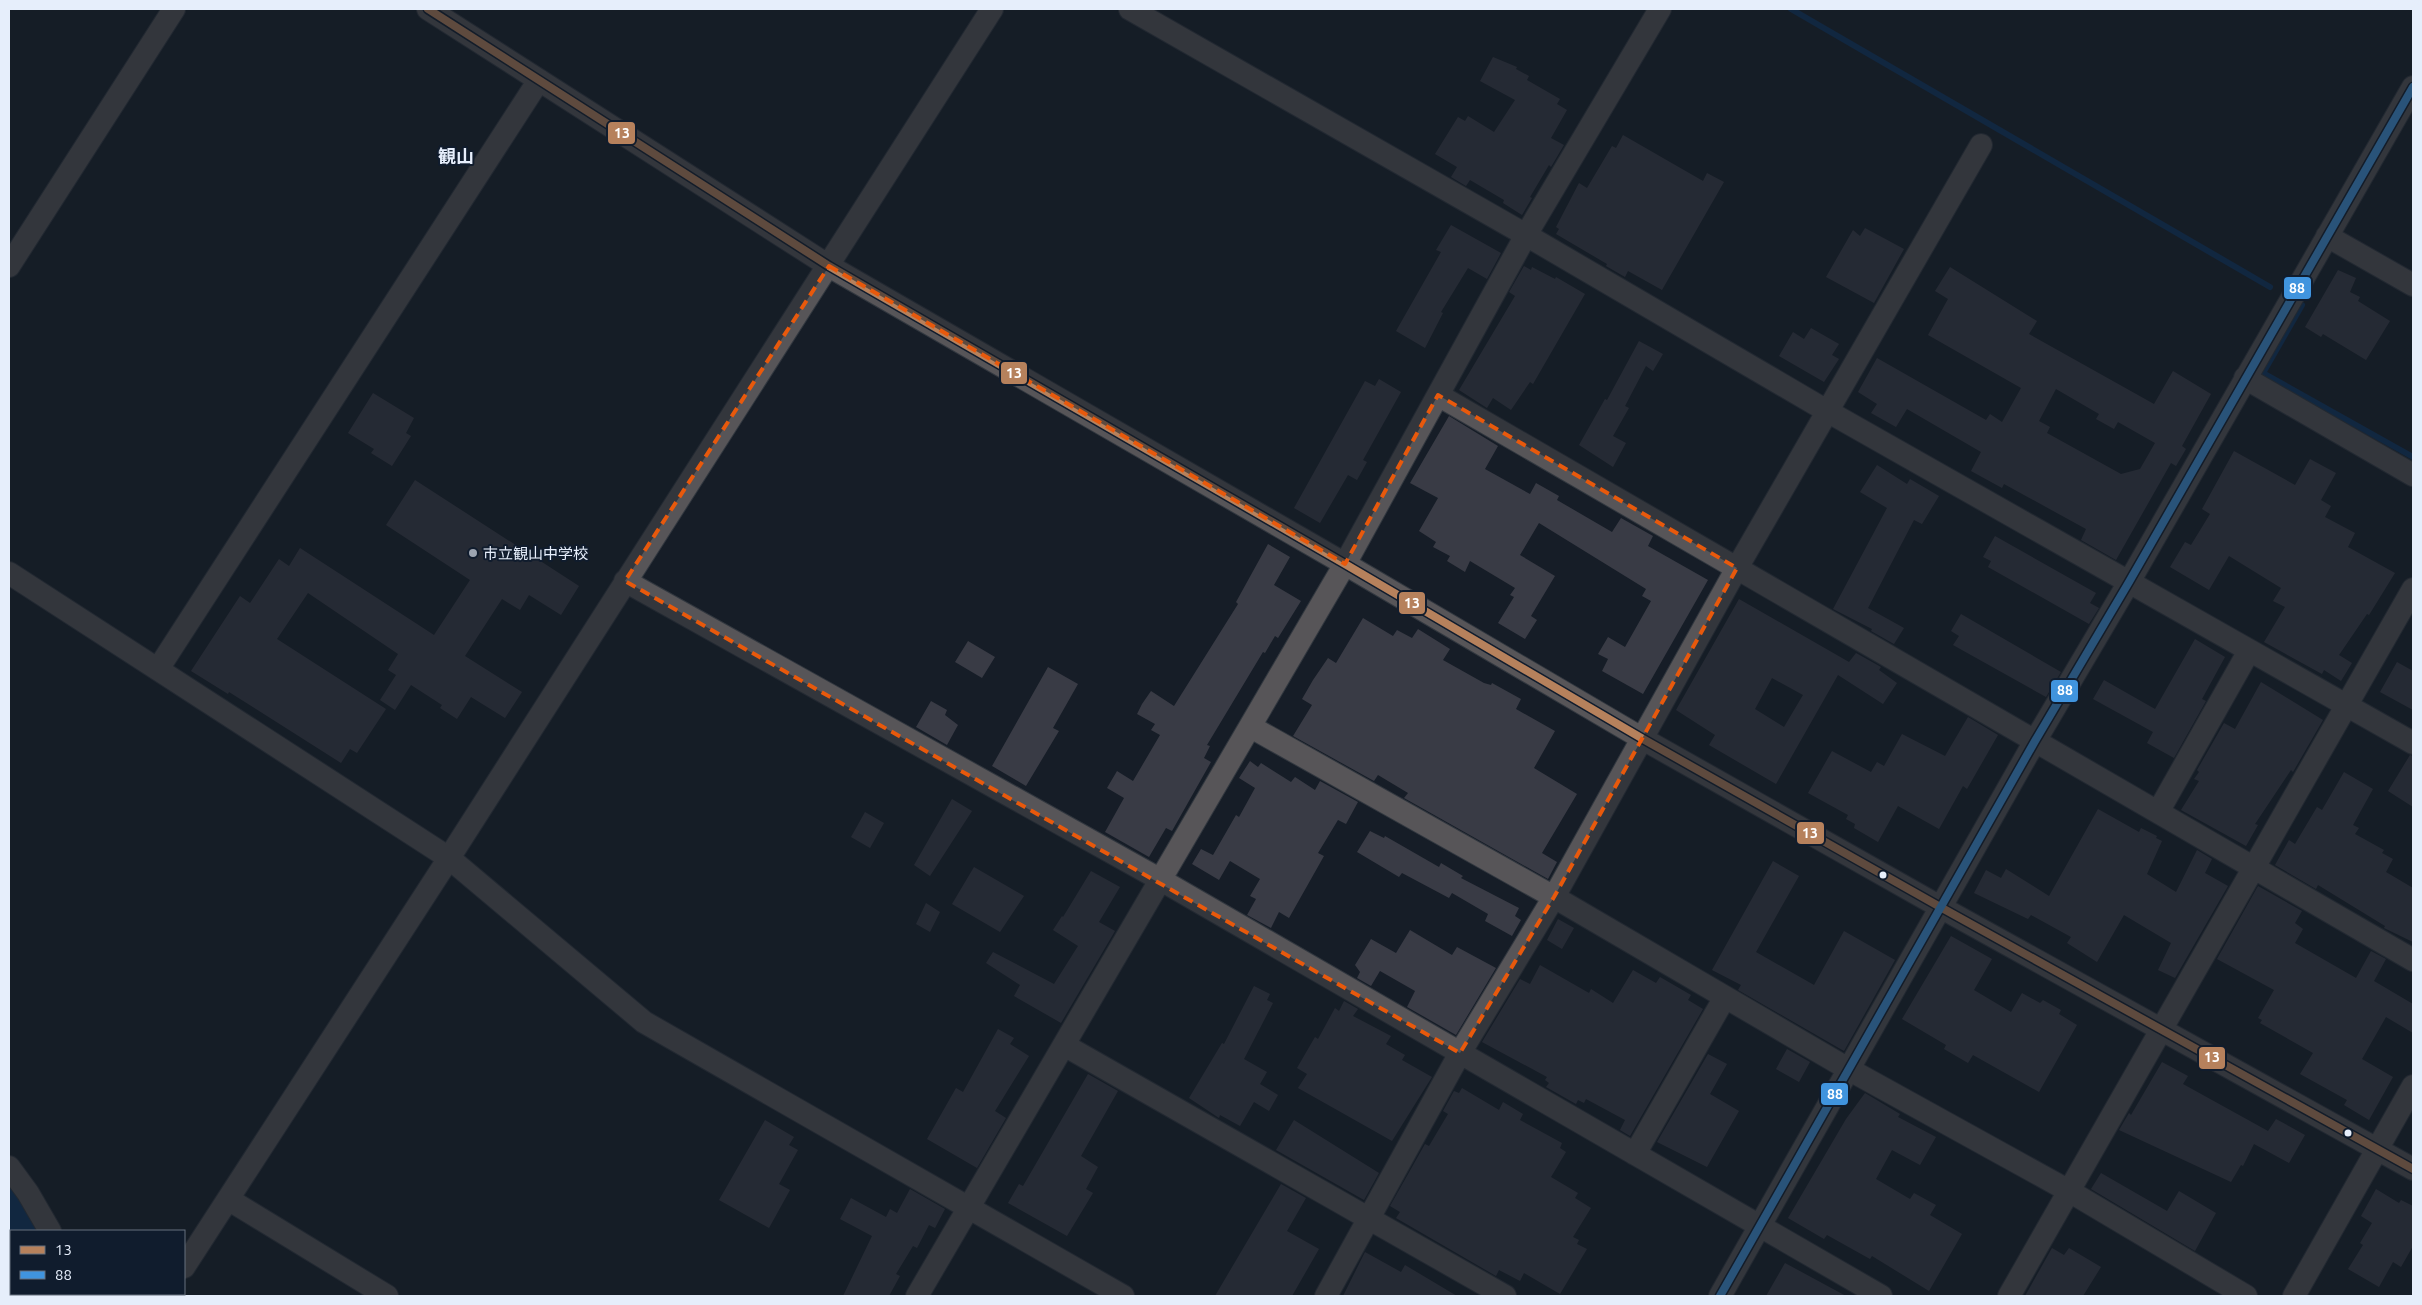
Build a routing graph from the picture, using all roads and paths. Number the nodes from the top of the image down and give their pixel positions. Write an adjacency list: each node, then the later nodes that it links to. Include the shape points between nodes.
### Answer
1 (174, 9): 11 (street)
2 (428, 9): 6 (street)
3 (992, 9): 12 (street)
4 (1130, 9): 9 (street)
5 (1660, 9): 9 (street)
6 (539, 80): 12 (street); 25 (street)
7 (2412, 93): 10 (street)
8 (1981, 145): 16 (street)
9 (1526, 235): 15 (street); 16 (street)
10 (2327, 236): 13 (street); 14 (street)
11 (9, 266)
12 (829, 266): 18 (street); 21 (street)
13 (2413, 285)
14 (2245, 378): 17 (street); 22 (street)
15 (1438, 395): 18 (street); 19 (street)
16 (1827, 411): 19 (street); 22 (street)
17 (2413, 475)
18 (1346, 564): 27 (street); 28 (street)
19 (1737, 568): 28 (street); 29 (street)
20 (9, 573): 25 (street)
21 (625, 580): 32 (street); 34 (street)
22 (2129, 582): 24 (street); 29 (street)
23 (2413, 589): 26 (street)
24 (2249, 651): 26 (street); 31 (street)
25 (158, 669): 32 (street)
26 (2347, 704): 30 (street); 33 (street)
27 (1251, 727): 34 (street); 35 (street)
28 (1643, 739): 35 (street); 36 (street)
29 (2035, 741): 31 (street); 36 (street)
30 (2413, 743)
31 (2158, 812): 33 (street)
32 (449, 858): 49 (street); 50 (street, via 644,1022)
33 (2253, 868): 37 (street); 39 (street)
34 (1161, 880): 40 (street); 41 (street)
35 (1554, 897): 38 (street); 41 (street)
36 (1942, 908): 39 (street); 42 (street)
37 (2413, 960)
38 (1725, 997): 42 (street); 45 (street)
39 (2162, 1029): 44 (street); 48 (street)
40 (1064, 1045): 50 (street); 51 (street)
41 (1460, 1053): 45 (street); 51 (street)
42 (1850, 1070): 48 (street); 52 (street)
43 (2413, 1086): 44 (street)
44 (2378, 1148): 47 (street); 64 (street)
45 (1635, 1154): 52 (street)
46 (9, 1167): 53 (street)
47 (2413, 1169)
48 (2069, 1191): 62 (street); 63 (street)
49 (228, 1198): 54 (street); 55 (street)
50 (969, 1208): 56 (street); 57 (street)
51 (1370, 1219): 58 (street); 59 (street)
52 (1760, 1226): 60 (street); 61 (street)
53 (49, 1230)
54 (185, 1265)
55 (387, 1296)
56 (917, 1296)
57 (1123, 1296)
58 (1326, 1296)
59 (1505, 1296)
60 (1720, 1296)
61 (1881, 1296)
62 (2009, 1296)
63 (2246, 1296)
64 (2294, 1296)

